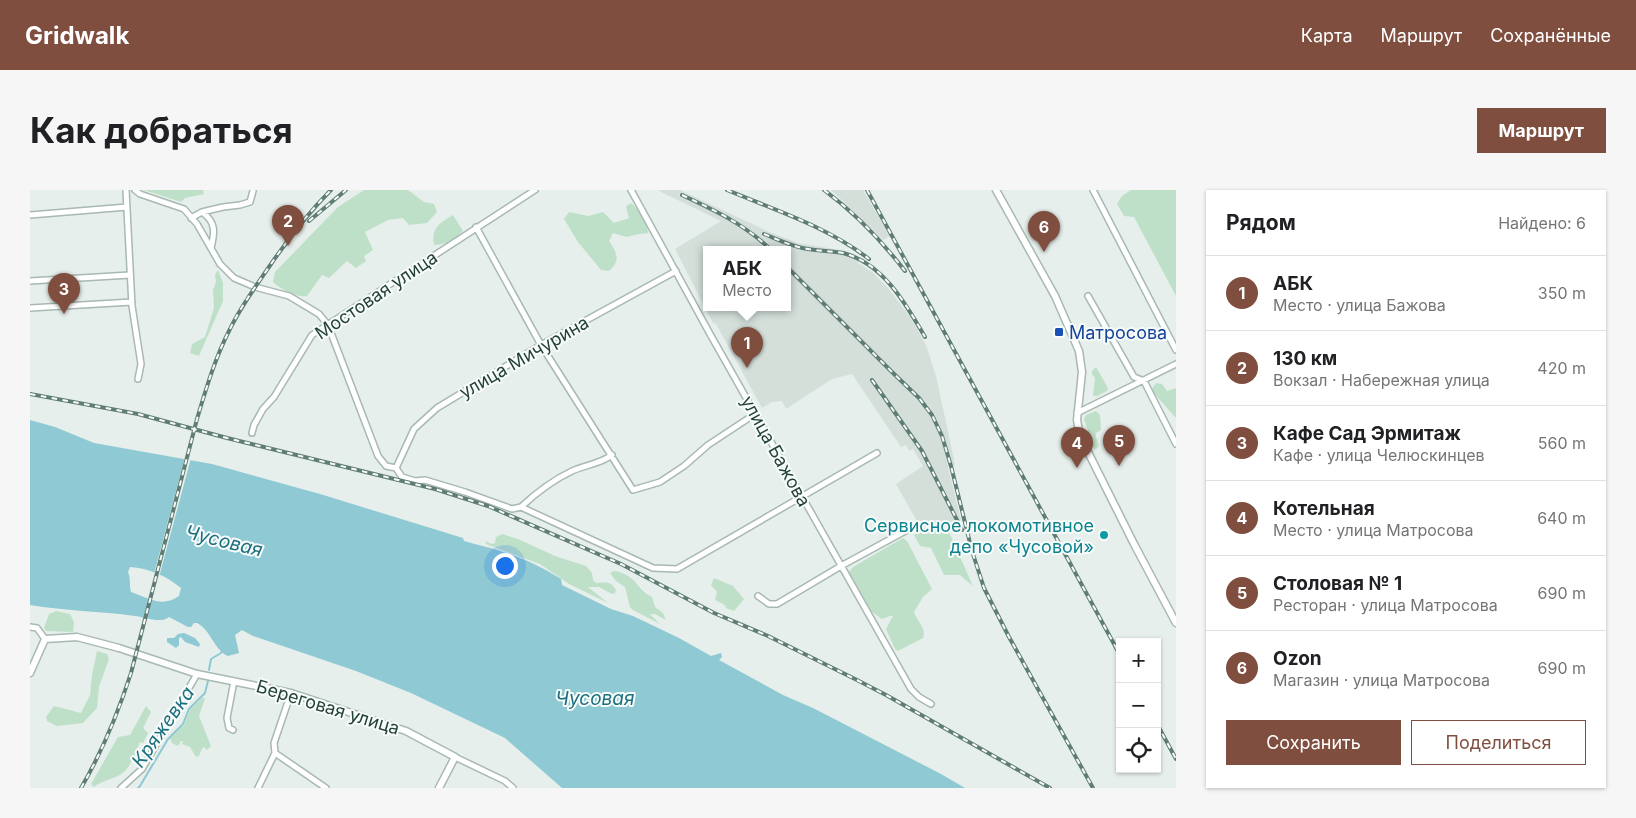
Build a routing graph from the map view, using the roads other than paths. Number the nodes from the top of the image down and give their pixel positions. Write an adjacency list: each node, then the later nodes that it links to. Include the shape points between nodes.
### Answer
1 (126, 190): 8 (street)
2 (135, 190): 11 (street, via 184,209)
3 (535, 190): 12 (street, Мостовая улица)
4 (631, 190): 14 (street, улица Бажова)
5 (996, 190): 26 (street, via 1055,296 1079,351 1082,372)
6 (1093, 190): 22 (street)
7 (254, 191): 9 (street, via 250,202)
8 (127, 207): 10 (street); 15 (street)
9 (202, 212): 11 (street); 13 (street, via 210,217 214,229)
10 (30, 215)
11 (191, 218): 13 (street)
12 (476, 227): 20 (street, Мостовая улица); 21 (street)
13 (211, 248): 20 (street, via 220,264 234,278 289,296 319,314)
14 (676, 271): 21 (street, улица Мичурина); 27 (street, улица Бажова)
15 (130, 275): 16 (street); 18 (street)
16 (30, 280)
17 (1088, 296): 25 (street, via 1134,377)
18 (132, 302): 19 (street); 24 (street, via 141,364)
19 (30, 308)
20 (328, 325): 28 (street, Мостовая улица, via 312,335 274,397 263,409); 32 (street, via 378,456 386,466)
21 (541, 344): 31 (street); 32 (street, улица Мичурина, via 437,408 414,429)
22 (1176, 350)
23 (1176, 364): 25 (street)
24 (138, 379)
25 (1144, 381): 26 (street); 29 (street)
26 (1077, 413): 38 (street, via 1078,431 1090,457)
27 (755, 414): 31 (street, via 660,482 634,490); 33 (street, улица Бажова)
28 (252, 433)
29 (1176, 444)
30 (877, 453): 33 (street)
31 (612, 455): 34 (street, via 543,488)
32 (396, 468): 34 (street, via 402,477 425,480 512,509)
33 (801, 496): 34 (street, via 677,569 653,568); 36 (street, улица Бажова)
34 (521, 507)
35 (907, 530): 36 (street)
36 (841, 566): 37 (street, via 777,604 769,604); 45 (street, улица Бажова, via 911,689)
37 (758, 596)
38 (1176, 623)
39 (30, 627): 40 (street, via 37,628)
40 (45, 639): 41 (street); 42 (street, Береговая улица, via 77,637)
41 (30, 673)
42 (197, 674): 43 (street, Береговая улица); 49 (street, via 142,769)
43 (234, 681): 44 (street, Береговая улица); 46 (street, via 227,718 229,728)
44 (290, 692): 47 (street, via 274,743); 48 (street, Береговая улица, via 406,731)
45 (930, 704)
46 (233, 730)
47 (275, 754): 50 (street); 51 (street)
48 (455, 756): 52 (street); 53 (street, Береговая улица)
49 (121, 788)
50 (258, 788)
51 (326, 788)
52 (439, 788)
53 (513, 788)

